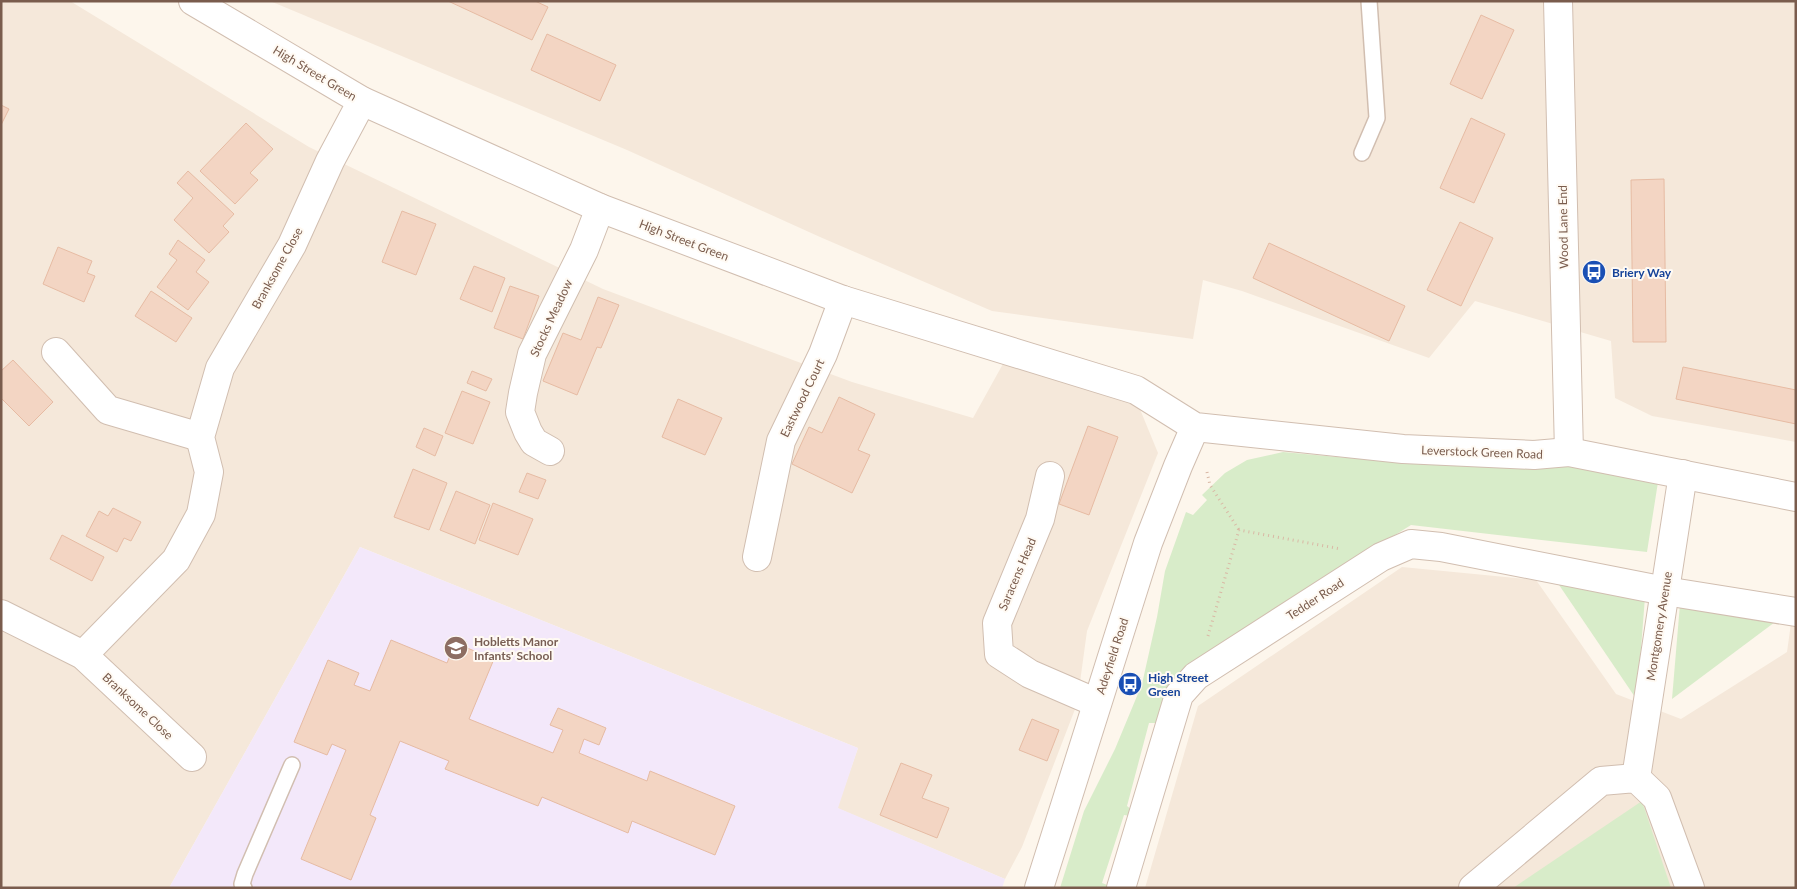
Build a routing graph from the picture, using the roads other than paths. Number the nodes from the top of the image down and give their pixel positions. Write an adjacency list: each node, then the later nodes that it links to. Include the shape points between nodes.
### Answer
1 (194, 1): 4 (street, High Street Green)
2 (1369, 1): 5 (lane, via 1377,118)
3 (1558, 1): 12 (street, Wood Lane End)
4 (362, 101): 6 (street, High Street Green); 10 (street, Branksome Close, via 330,161 292,245 220,368)
5 (1362, 153)
6 (600, 208): 7 (street, High Street Green); 11 (street, Stocks Meadow, via 584,250 532,354 523,393 520,412 528,432 534,442)
7 (843, 300): 9 (street, High Street Green, via 1136,390); 16 (street, Eastwood Court, via 823,354 781,441)
8 (56, 352): 10 (street, via 108,410)
9 (1195, 427): 12 (street, Leverstock Green Road, via 1403,449 1534,455); 21 (street, Adeyfield Road, via 1148,543)
10 (200, 437): 20 (street, via 209,472 201,514 176,560)
11 (550, 451)
12 (1569, 452): 13 (street, Leverstock Green Road)
13 (1683, 474): 15 (street, Leverstock Green Road); 17 (street, Montgomery Avenue)
14 (1050, 476): 21 (street, Saracens Head, via 1040,519 997,623 999,654 1030,674)
15 (1796, 497)
16 (758, 557)
17 (1664, 591): 18 (street, Tedder Road); 24 (street, Montgomery Avenue); 27 (street, Tedder Road, via 1441,547 1411,544 1381,557 1196,676 1179,696)
18 (1796, 612)
19 (1, 614): 20 (street, Branksome Close)
20 (83, 655): 22 (street, Branksome Close)
21 (1097, 703): 26 (street, Adeyfield Road)
22 (192, 757)
23 (292, 764): 25 (lane, via 245,874)
24 (1636, 778): 28 (street, via 1601,781); 29 (street, via 1657,798)
25 (244, 888)
26 (1039, 888)
27 (1121, 888)
28 (1473, 888)
29 (1690, 888)

